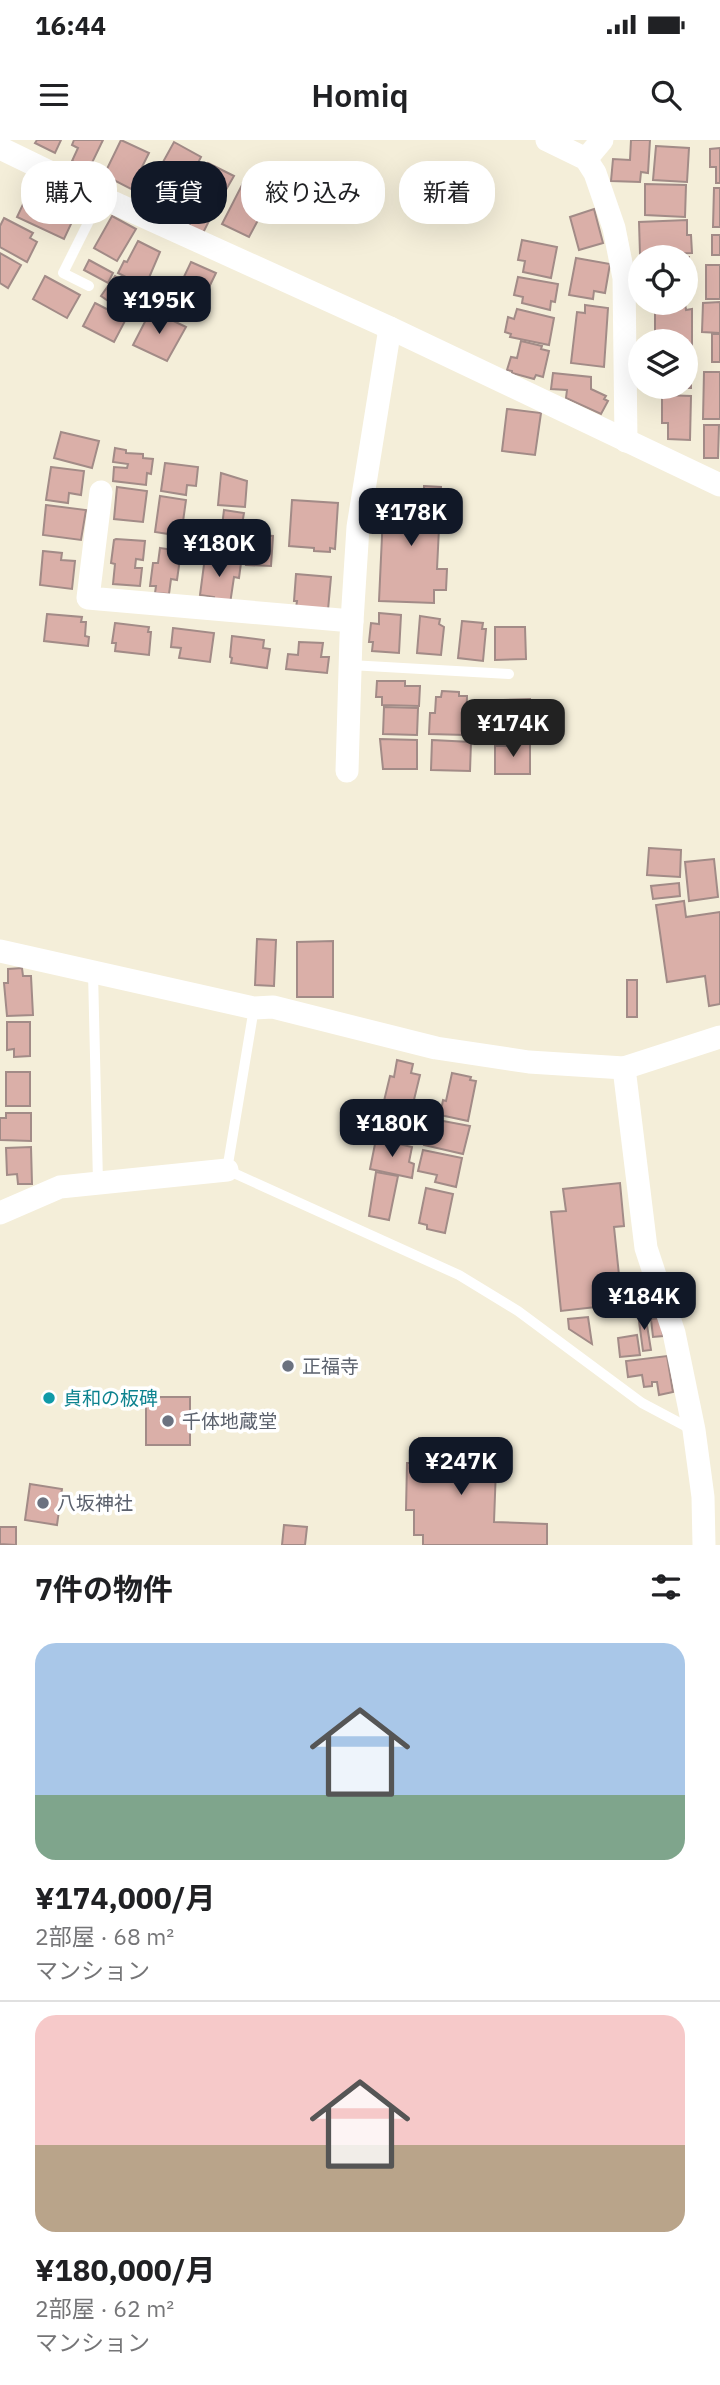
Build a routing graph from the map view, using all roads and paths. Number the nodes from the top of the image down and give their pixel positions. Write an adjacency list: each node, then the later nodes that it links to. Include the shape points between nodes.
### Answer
1 (547, 140): 4 (street)
2 (602, 140): 4 (street)
3 (0, 148): 5 (street)
4 (586, 159): 10 (street, via 596,173 614,228 624,278)
5 (27, 161)
6 (117, 204): 9 (street)
7 (88, 224): 8 (lane, via 63,273)
8 (89, 286)
9 (390, 328): 10 (street); 13 (street, via 358,527)
10 (626, 441): 11 (street)
11 (720, 485)
12 (101, 492): 13 (street, via 88,598)
13 (352, 621): 14 (street)
14 (350, 665): 15 (lane); 16 (street)
15 (509, 674)
16 (347, 771)
17 (0, 951): 18 (street)
18 (93, 972): 19 (street); 23 (lane)
19 (254, 1008): 21 (street, via 273,1007 436,1048 529,1062); 22 (lane)
20 (720, 1037): 21 (street)
21 (624, 1069): 25 (street, via 646,1248 674,1334)
22 (227, 1170): 23 (street); 25 (lane, via 459,1275 518,1311 642,1403)
23 (98, 1182): 24 (street, via 60,1188)
24 (0, 1213)
25 (694, 1430): 26 (street)
26 (704, 1545)

